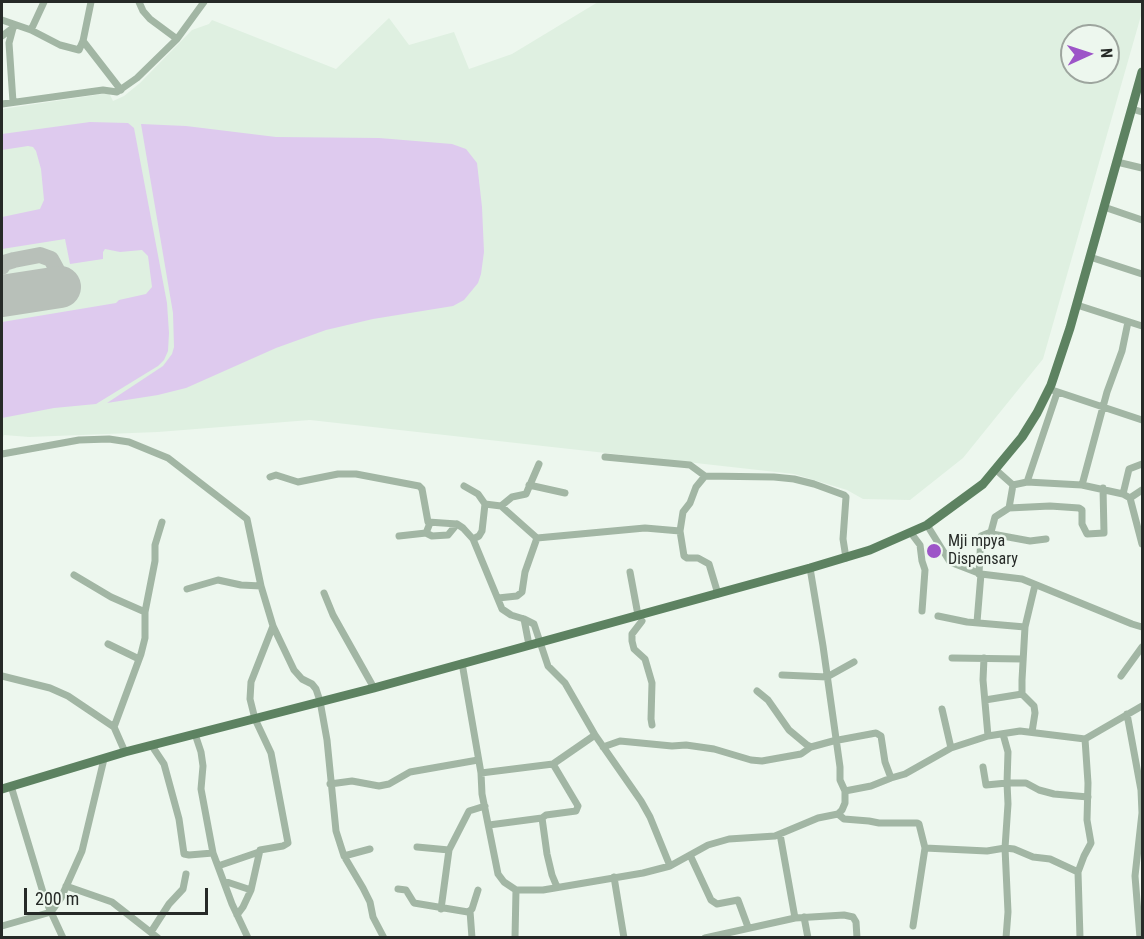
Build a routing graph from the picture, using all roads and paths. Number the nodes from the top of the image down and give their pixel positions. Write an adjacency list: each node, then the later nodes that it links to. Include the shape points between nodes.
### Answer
1 (44, 2): 7 (street)
2 (91, 2): 10 (street)
3 (139, 2): 9 (street, via 150,19)
4 (204, 2): 9 (street)
5 (2, 20): 6 (street)
6 (14, 27): 7 (street); 8 (street); 13 (street, via 9,43)
7 (31, 30): 10 (street, via 74,50 79,50)
8 (2, 36)
9 (177, 39): 12 (street)
10 (83, 41): 12 (street)
11 (1143, 72): 15 (main road)
12 (121, 90): 13 (street)
13 (13, 102): 14 (street)
14 (2, 104)
15 (1132, 110): 16 (street); 17 (main road)
16 (1143, 112)
17 (1117, 162): 18 (street); 19 (main road)
18 (1143, 168)
19 (1104, 207): 20 (street); 21 (main road)
20 (1143, 220)
21 (1090, 257): 22 (street); 23 (main road)
22 (1143, 274)
23 (1077, 305): 24 (street); 26 (main road)
24 (1128, 322): 25 (street); 27 (street)
25 (1143, 326)
26 (1053, 391): 27 (street); 34 (main road); 37 (street)
27 (1104, 408): 28 (street); 41 (street)
28 (1143, 420)
29 (2, 454): 68 (street, via 79,440 109,439 161,454 247,519)
30 (605, 457): 35 (street, via 690,465)
31 (1143, 459): 33 (street)
32 (539, 464): 38 (street)
33 (1142, 465): 45 (street, via 1129,469)
34 (995, 469): 39 (street); 52 (main road, via 968,496)
35 (705, 476): 53 (street, via 683,512); 62 (street, via 794,479 844,495)
36 (270, 477): 50 (street, via 298,482 356,474 413,484 422,489)
37 (1027, 482): 39 (street); 41 (street)
38 (529, 485): 44 (street); 47 (street, via 524,495 512,497)
39 (1013, 485): 48 (street)
40 (464, 486): 46 (street, via 478,494)
41 (1082, 486): 42 (street)
42 (1103, 488): 45 (street); 48 (street, via 1102,534 1087,534 1079,508)
43 (1143, 489): 45 (street)
44 (565, 493)
45 (1127, 496): 61 (street)
46 (485, 504): 47 (street); 59 (street, via 482,531)
47 (501, 506): 58 (street)
48 (1009, 508): 54 (street, via 995,517)
49 (162, 522): 74 (street)
50 (430, 523): 51 (street); 55 (street)
51 (457, 524): 55 (street, via 448,535); 59 (street)
52 (927, 525): 56 (main road); 65 (street, via 950,562)
53 (680, 531): 58 (street, via 645,528); 71 (street, via 684,556 709,564)
54 (991, 532): 60 (street, via 1030,541); 65 (street, via 981,536)
55 (426, 533): 57 (street)
56 (911, 533): 62 (main road); 73 (street, via 920,545 926,570)
57 (399, 536)
58 (537, 538): 72 (street, via 522,592)
59 (473, 539): 72 (street)
60 (1046, 539)
61 (1143, 544)
62 (846, 558): 63 (main road)
63 (810, 568): 71 (main road); 96 (street)
64 (630, 572): 75 (street)
65 (980, 574): 67 (street, via 1022,579); 79 (street)
66 (74, 575): 74 (street)
67 (1035, 585): 81 (street); 82 (street)
68 (261, 586): 69 (street, via 218,580); 80 (street)
69 (187, 589)
70 (324, 593): 97 (street)
71 (718, 594): 75 (main road)
72 (498, 598): 77 (street, via 502,609)
73 (922, 611)
74 (146, 612): 89 (street)
75 (638, 615): 78 (main road)
76 (938, 616): 79 (street)
77 (524, 618): 83 (street, via 534,624); 85 (street)
78 (622, 619): 83 (main road); 106 (street, via 642,621 632,634 632,641 634,649 645,659 652,683)
79 (977, 622): 81 (street)
80 (273, 626): 101 (street, via 294,670 312,684); 105 (street, via 251,682)
81 (1025, 627): 90 (street)
82 (1143, 627)
83 (540, 642): 85 (main road); 111 (street, via 548,666 565,683)
84 (108, 644): 89 (street)
85 (529, 645): 92 (main road)
86 (1143, 647): 95 (street)
87 (952, 658): 88 (street)
88 (984, 658): 90 (street); 100 (street)
89 (139, 659): 107 (street)
90 (1023, 660): 99 (street)
91 (854, 662): 96 (street)
92 (462, 663): 97 (main road); 121 (street)
93 (782, 675): 96 (street)
94 (2, 676): 107 (street, via 68,696)
95 (1121, 676)
96 (827, 677): 114 (street)
97 (374, 688): 101 (main road)
98 (757, 691): 117 (street, via 789,730)
99 (1022, 694): 100 (street); 108 (street, via 1034,706)
100 (985, 700): 112 (street)
101 (320, 701): 105 (main road); 127 (street)
102 (1143, 706): 104 (street)
103 (942, 709): 118 (street)
104 (1127, 714): 113 (street); 132 (street)
105 (255, 719): 109 (main road); 142 (street, via 271,753 288,843)
106 (652, 725)
107 (114, 727): 119 (street)
108 (1032, 732): 110 (street); 113 (street)
109 (195, 734): 115 (main road); 143 (street, via 201,752 201,789)
110 (1004, 734): 112 (street); 126 (street)
111 (595, 735): 116 (street); 122 (street)
112 (988, 736): 118 (street)
113 (1085, 739): 130 (street)
114 (836, 740): 117 (street); 125 (street, via 879,734); 129 (street, via 840,780)
115 (152, 746): 119 (main road); 143 (street, via 164,764 184,854)
116 (603, 747): 117 (street, via 620,741 686,745 762,761 801,754); 147 (street, via 646,809)
117 (811, 747)
118 (951, 748): 125 (street)
119 (125, 752): 120 (main road)
120 (104, 759): 128 (main road); 152 (street, via 82,851)
121 (478, 760): 124 (street); 127 (street, via 410,771 379,786 352,781)
122 (553, 764): 124 (street); 134 (street, via 578,806 576,811)
123 (982, 766): 126 (street, via 986,784)
124 (481, 773): 131 (street)
125 (891, 778): 129 (street)
126 (1007, 783): 130 (street, via 1026,783 1054,794); 139 (street)
127 (330, 784): 145 (street, via 336,831)
128 (6, 787): 160 (street)
129 (845, 791): 133 (street, via 845,803)
130 (1088, 797): 148 (street, via 1091,843)
131 (485, 806): 135 (street); 141 (street, via 469,811)
132 (1142, 813): 180 (street, via 1135,876)
133 (838, 814): 136 (street); 138 (street, via 844,819 879,823 917,823)
134 (542, 818): 135 (street); 153 (street)
135 (489, 825): 157 (street, via 498,874)
136 (780, 834): 144 (street, via 729,838); 163 (street)
137 (417, 847): 141 (street)
138 (925, 848): 139 (street); 165 (street)
139 (1005, 848): 148 (street, via 1050,859); 178 (street)
140 (370, 849): 145 (street)
141 (448, 850): 158 (street)
142 (259, 852): 146 (street); 155 (street)
143 (213, 853): 146 (street)
144 (690, 855): 147 (street); 166 (street, via 711,900 717,904 738,900)
145 (344, 856): 171 (street, via 370,902)
146 (218, 866): 151 (street)
147 (670, 866): 150 (street)
148 (1078, 872): 179 (street)
149 (186, 874): 167 (street, via 183,889)
150 (614, 877): 153 (street); 174 (street)
151 (224, 881): 155 (street); 161 (street)
152 (66, 886): 160 (street); 167 (street, via 112,902)
153 (557, 887): 157 (street)
154 (398, 889): 158 (street, via 406,890 414,903)
155 (251, 890): 161 (street)
156 (478, 890): 159 (street)
157 (516, 890): 173 (street)
158 (441, 909): 159 (street)
159 (470, 911): 172 (street)
160 (51, 912): 164 (street); 168 (street)
161 (237, 915): 170 (street)
162 (804, 917): 163 (street); 176 (street); 177 (street, via 853,917)
163 (795, 918): 166 (street)
164 (2, 926)
165 (913, 926)
166 (748, 927): 175 (street)
167 (151, 932): 169 (street)
168 (63, 938)
169 (158, 938)
170 (248, 938)
171 (384, 938)
172 (472, 938)
173 (515, 938)
174 (624, 938)
175 (705, 938)
176 (808, 938)
177 (857, 938)
178 (1006, 938)
179 (1080, 938)
180 (1140, 938)

